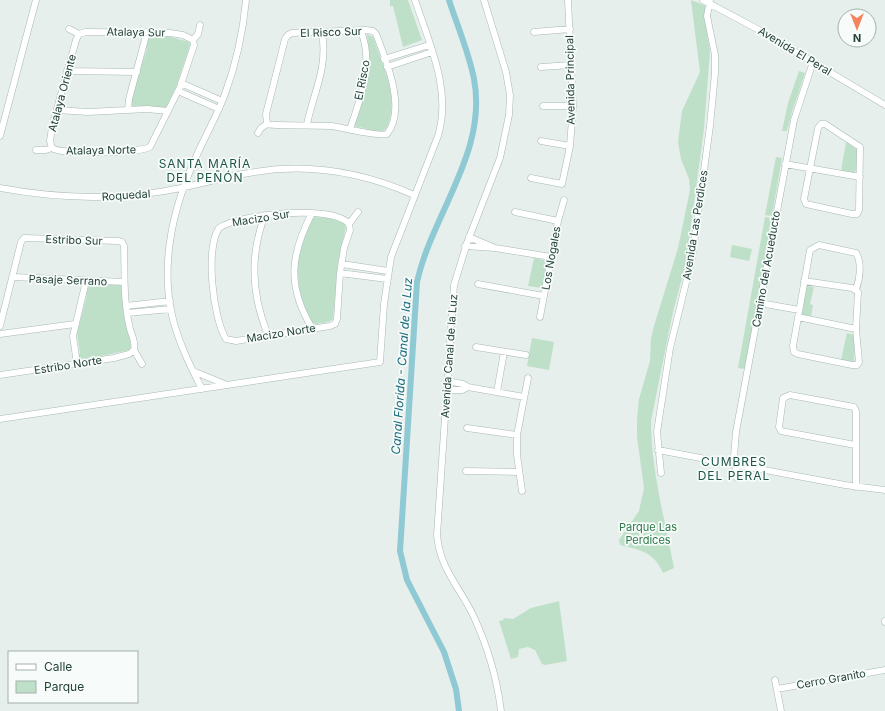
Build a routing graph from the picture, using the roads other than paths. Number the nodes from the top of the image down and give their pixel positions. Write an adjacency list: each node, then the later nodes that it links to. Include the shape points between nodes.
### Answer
1 (36, 0): 39 (street)
2 (246, 0): 27 (street, via 236,57)
3 (415, 0): 16 (street)
4 (484, 0): 58 (street, Avenida Canal de la Luz, via 506,72 510,95 509,115 500,158)
5 (568, 0): 9 (street, Avenida Principal)
6 (708, 1): 19 (street, Avenida El Peral); 108 (street, Avenida Las Perdices, via 707,16 714,55 710,126 692,258 670,348 657,432)
7 (200, 24): 15 (street, via 198,34)
8 (68, 29): 14 (street)
9 (570, 29): 12 (street); 20 (street, Avenida Principal)
10 (361, 31): 13 (street, El Risco Sur); 18 (street, El Risco Sur, via 374,32); 37 (street, El Risco, via 366,48 367,68)
11 (147, 32): 14 (street, Atalaya Sur); 15 (street, Atalaya Sur, via 174,33); 24 (street)
12 (534, 32)
13 (322, 33): 35 (street, El Risco Sur, via 292,33 285,39 266,114); 36 (street, via 324,64)
14 (79, 34): 23 (street, Atalaya Oriente)
15 (193, 40): 25 (street, via 194,45)
16 (429, 45): 17 (street); 18 (street)
17 (432, 52): 21 (street); 50 (street, via 442,89 443,116 438,136)
18 (384, 59): 21 (street)
19 (813, 62): 28 (street, Avenida El Peral); 44 (street, Camino del Acueducto, via 794,120)
20 (571, 65): 22 (street); 30 (street, Avenida Principal)
21 (387, 67): 37 (street, via 396,108 390,128 385,135)
22 (541, 67)
23 (68, 71): 24 (street); 32 (street, Atalaya Oriente)
24 (137, 72): 33 (street)
25 (181, 83): 26 (street); 27 (street)
26 (178, 90): 31 (street); 34 (street)
27 (222, 101): 31 (street)
28 (885, 105)
29 (543, 106): 30 (street)
30 (573, 106): 41 (street, Avenida Principal)
31 (219, 109): 49 (street)
32 (57, 110): 33 (street); 42 (street, Atalaya Oriente, via 50,138)
33 (128, 110): 34 (street)
34 (168, 111): 42 (street, Atalaya Norte, via 150,147 98,152 60,151)
35 (267, 124): 36 (street); 38 (street)
36 (307, 124): 37 (street)
37 (350, 129)
38 (258, 133)
39 (0, 136)
40 (541, 141): 41 (street)
41 (570, 146): 47 (street, Avenida Principal, via 562,184)
42 (52, 148): 43 (street, Atalaya Oriente)
43 (36, 150)
44 (785, 164): 45 (street); 74 (street, Camino del Acueducto)
45 (810, 168): 46 (street); 46 (street, via 818,128 825,124 860,147); 46 (street, via 804,199 806,204 852,214 857,214 859,210)
46 (860, 177)
47 (531, 178)
48 (0, 188): 49 (street, Roquedal, via 89,197 150,194)
49 (184, 188): 50 (street, Roquedal, via 254,172 310,169 359,176); 73 (street, via 170,237)
50 (414, 195): 63 (street, via 395,244)
51 (564, 200): 56 (street, Los Nogales)
52 (358, 212): 57 (street)
53 (515, 212): 56 (street)
54 (312, 214): 55 (street, Macizo Sur); 57 (street, Macizo Sur, via 340,218); 83 (street, via 299,241 294,273 300,303)
55 (265, 215): 86 (street, via 256,243 254,278 258,305); 87 (street, Macizo Sur, via 238,221 219,228 216,233 212,287 219,322)
56 (558, 221): 61 (street, Los Nogales)
57 (349, 224): 62 (street)
58 (469, 237): 59 (street, Avenida Canal de la Luz); 60 (street)
59 (465, 246): 60 (street); 97 (street, Avenida Canal de la Luz, via 453,290)
60 (494, 248): 61 (street)
61 (551, 257): 72 (street, Los Nogales)
62 (342, 264): 63 (street); 64 (street)
63 (388, 271): 66 (street)
64 (340, 273): 66 (street); 83 (street, Macizo Norte, via 335,324)
65 (13, 277): 67 (street, Pasaje Serrano); 69 (street, Estribo Sur, via 24,238 118,241 123,243); 82 (street)
66 (387, 279): 98 (street, via 380,362)
67 (86, 281): 69 (street, Pasaje Serrano); 81 (street)
68 (804, 281): 71 (street); 71 (street, via 810,250 819,245 856,253 860,272); 77 (street)
69 (124, 282): 75 (street)
70 (478, 284): 72 (street)
71 (856, 289): 84 (street)
72 (544, 296): 79 (street, Los Nogales)
73 (170, 301): 75 (street); 76 (street)
74 (760, 303): 77 (street); 109 (street, Camino del Acueducto, via 736,432)
75 (126, 306): 78 (street)
76 (171, 309): 78 (street); 94 (street, via 181,346)
77 (799, 310): 80 (street)
78 (127, 313): 89 (street)
79 (540, 317)
80 (798, 317): 84 (street); 84 (street, via 793,346 794,352 798,354 857,365 859,362)
81 (75, 324): 85 (street); 92 (street, via 73,339)
82 (0, 326)
83 (312, 328): 86 (street, Macizo Norte)
84 (856, 329)
85 (0, 334)
86 (268, 335): 87 (street, Macizo Norte, via 236,341)
87 (227, 340)
88 (476, 347): 90 (street)
89 (134, 350): 92 (street, Estribo Norte, via 124,356); 93 (street)
90 (504, 352): 91 (street); 102 (street)
91 (526, 355)
92 (77, 364): 95 (street, Estribo Norte)
93 (142, 364)
94 (193, 371): 98 (street); 100 (street)
95 (0, 375)
96 (528, 378): 103 (street)
97 (447, 381): 99 (street); 101 (street, Avenida Canal de la Luz)
98 (228, 385): 100 (street)
99 (468, 387): 101 (street, via 462,390); 102 (street)
100 (202, 389): 104 (street)
101 (446, 390): 120 (street, Avenida Canal de la Luz, via 438,527 439,550 447,572 478,628 494,674)
102 (497, 392): 103 (street)
103 (524, 397): 106 (street)
104 (0, 419)
105 (467, 428): 106 (street)
106 (517, 435): 111 (street)
107 (856, 445): 107 (street, via 781,431 779,427 783,398 790,395 854,407); 114 (street)
108 (658, 450): 109 (street); 112 (street, Avenida Las Perdices)
109 (734, 465): 113 (street, Camino del Acueducto); 114 (street)
110 (466, 471): 111 (street)
111 (519, 472): 116 (street)
112 (661, 473)
113 (737, 478)
114 (856, 487): 115 (street)
115 (885, 490)
116 (522, 491)
117 (885, 670): 119 (street, Cerro Granito)
118 (775, 680): 119 (street)
119 (777, 689): 121 (street)
120 (501, 711)
121 (782, 711)

